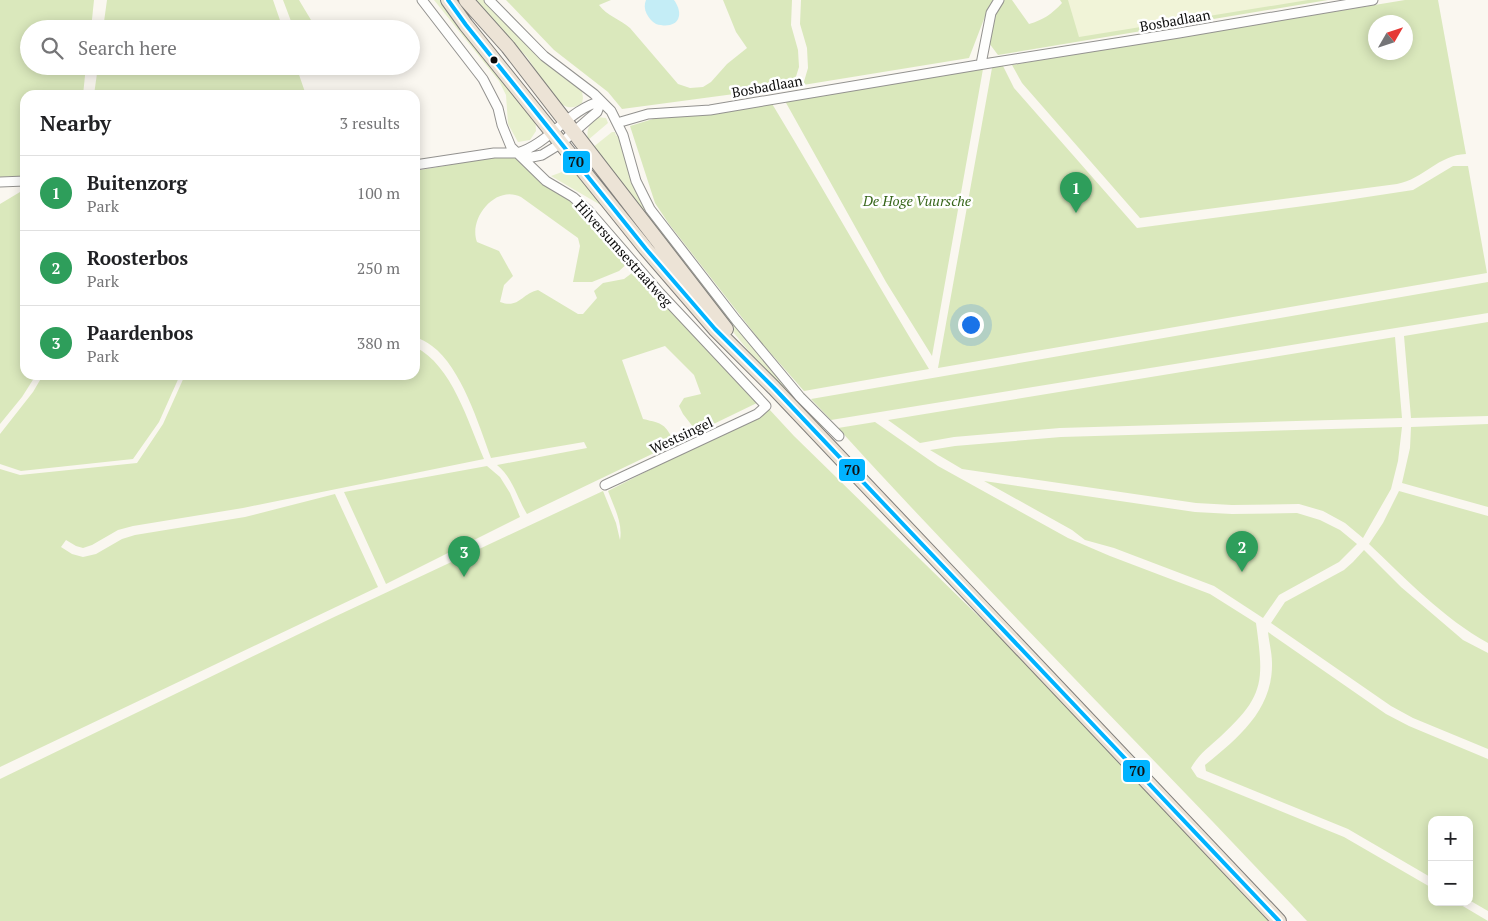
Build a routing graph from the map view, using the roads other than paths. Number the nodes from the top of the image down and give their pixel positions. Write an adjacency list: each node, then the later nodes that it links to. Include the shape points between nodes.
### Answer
1 (422, 0): 14 (street, Hilversumsestraatweg, via 483,79)
2 (448, 0): 11 (main road, Hilversumsestraatweg)
3 (466, 0): 9 (main road, Hilversumsestraatweg, via 508,47)
4 (489, 0): 8 (street, via 544,56)
5 (998, 0): 7 (street, via 991,12)
6 (1373, 0): 7 (street, Bosbadlaan)
7 (981, 64): 10 (street, Bosbadlaan, via 710,110 648,114)
8 (601, 102): 9 (street, via 585,107); 10 (street); 12 (street, via 597,112)
9 (565, 121): 11 (street); 12 (main road, Hilversumsestraatweg)
10 (618, 123): 20 (street, via 636,182 650,209 800,397)
11 (551, 132): 13 (main road, Hilversumsestraatweg); 14 (street, via 530,149)
12 (575, 132): 13 (street); 18 (main road, Hilversumsestraatweg)
13 (560, 144): 14 (street, via 542,155 532,157); 18 (main road, Hilversumsestraatweg, via 715,329)
14 (516, 153): 15 (street, via 494,153); 19 (street, Hilversumsestraatweg, via 546,181 590,211)
15 (420, 164)
16 (20, 181): 17 (street)
17 (0, 182)
18 (774, 388): 22 (main road, Hilversumsestraatweg)
19 (766, 406): 21 (street, Westsingel, via 758,414)
20 (839, 436)
21 (605, 485)
22 (1279, 921)

